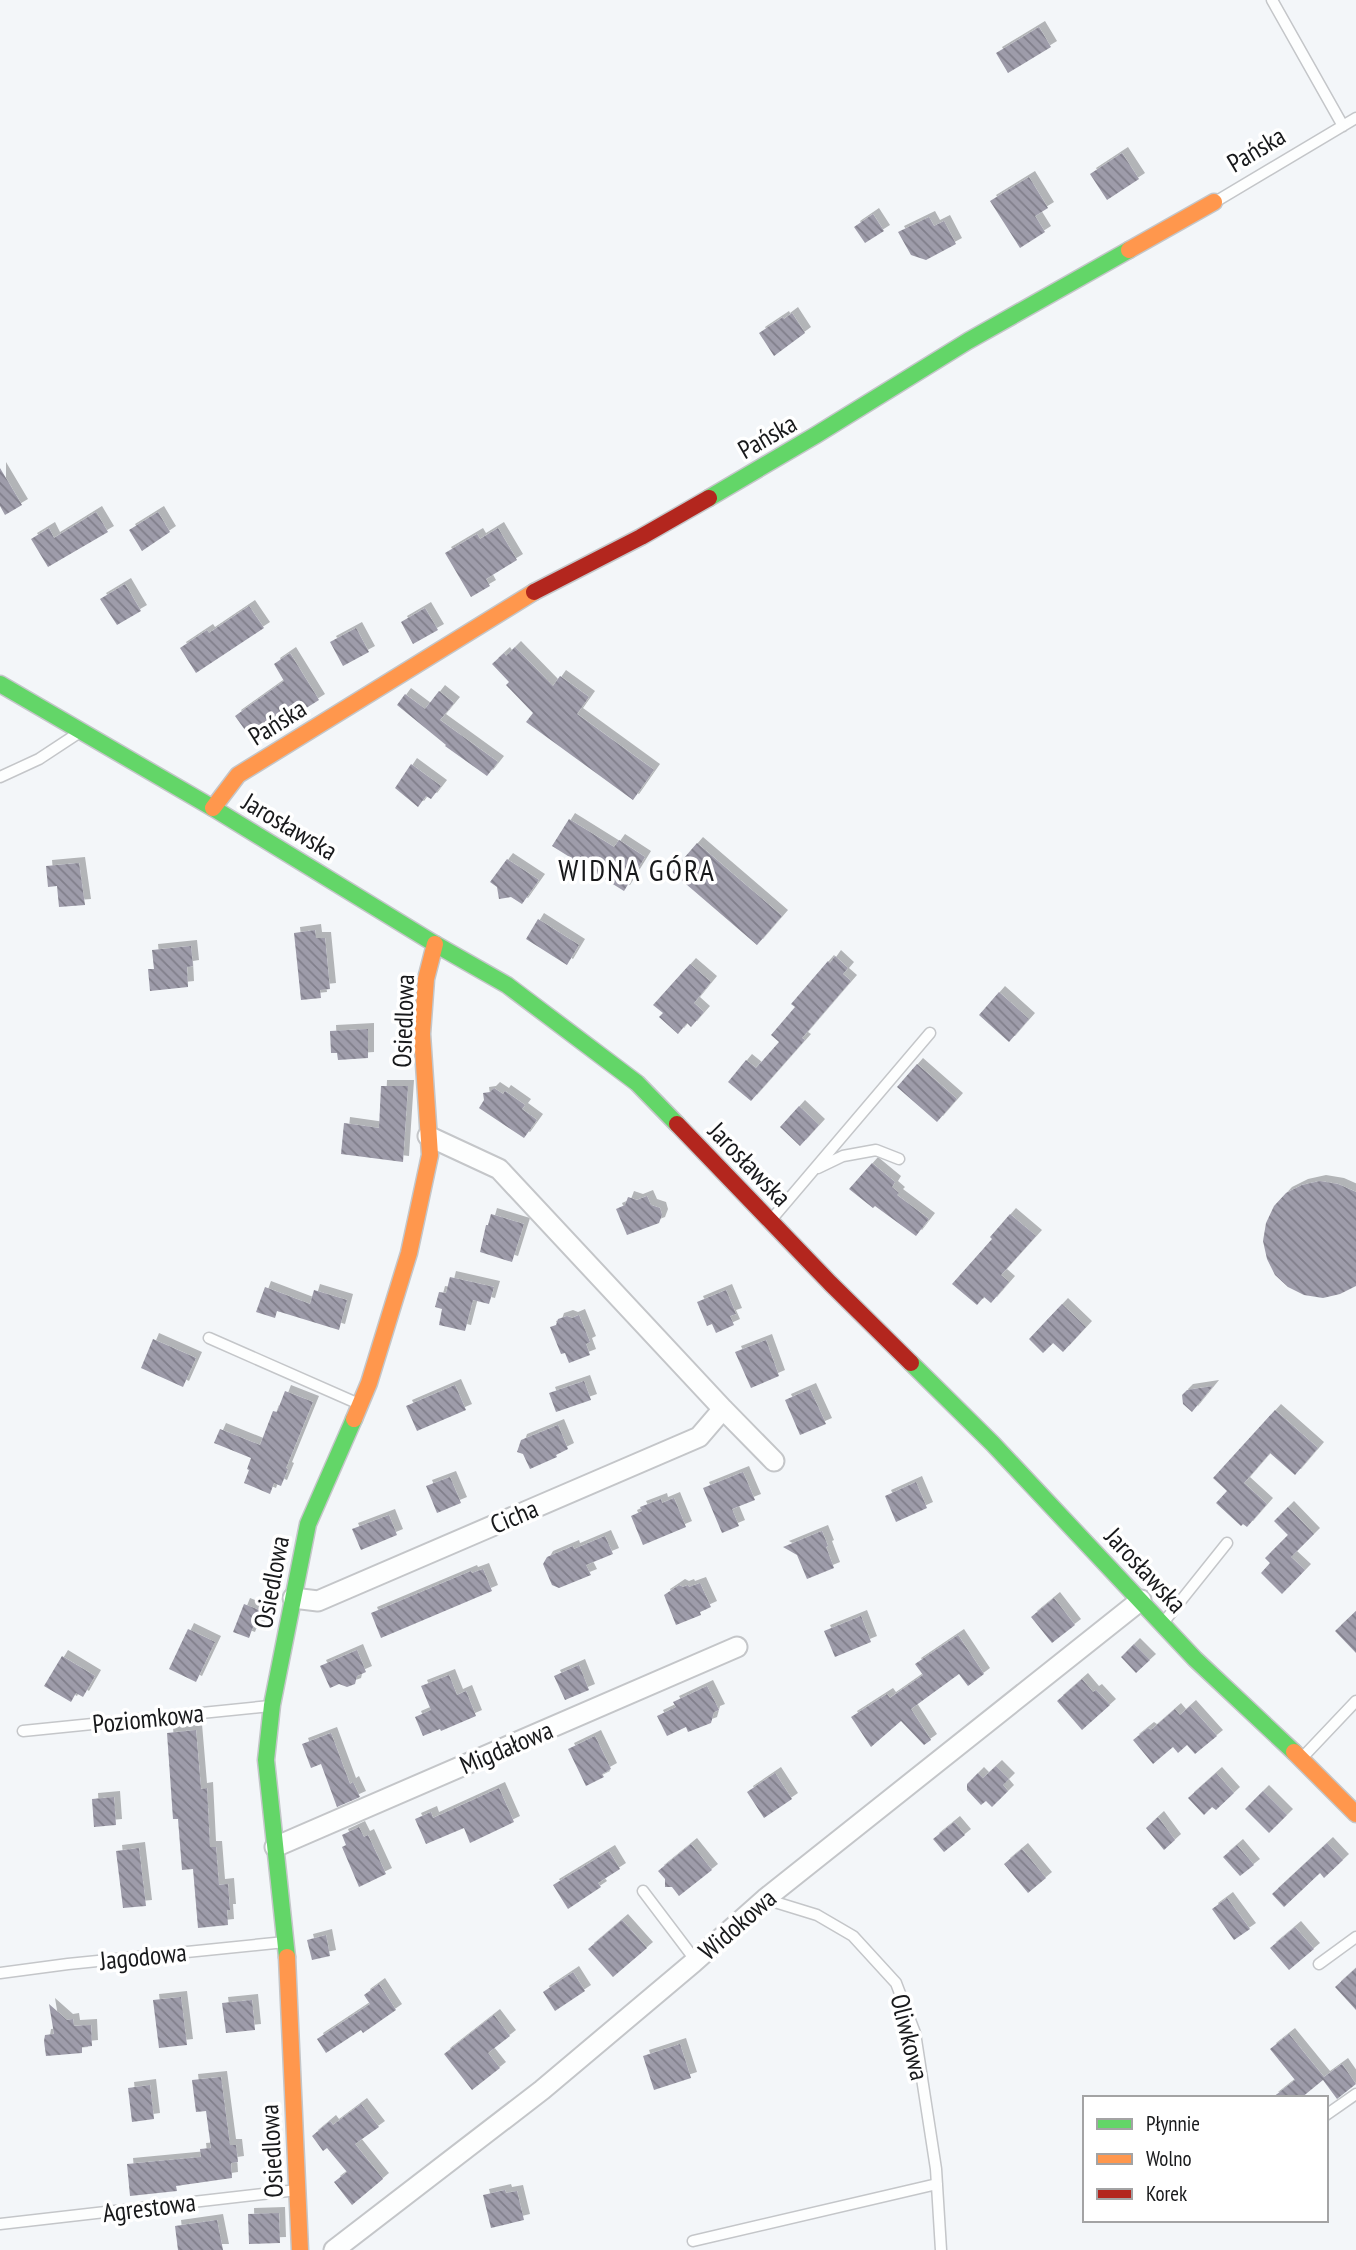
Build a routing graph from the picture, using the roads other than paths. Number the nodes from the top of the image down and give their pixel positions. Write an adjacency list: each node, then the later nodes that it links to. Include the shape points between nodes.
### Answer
1 (1272, 0): 3 (lane)
2 (1356, 118): 3 (lane, Pańska)
3 (1343, 126): 4 (lane, Pańska)
4 (1214, 202): 8 (street, Pańska, via 968,341 653,531 509,606 238,775)
5 (0, 684): 6 (street, Jarosławska)
6 (80, 732): 7 (lane); 8 (street, Jarosławska)
7 (0, 777)
8 (213, 808): 9 (street, Jarosławska)
9 (435, 944): 11 (street, Osiedlowa, via 426,979 422,1034); 14 (street, Jarosławska, via 507,985 637,1083)
10 (930, 1033): 13 (lane)
11 (428, 1136): 16 (street, Osiedlowa, via 430,1155 409,1253); 17 (street, via 499,1168)
12 (900, 1159): 13 (lane, via 876,1150 843,1156)
13 (814, 1169): 14 (lane)
14 (771, 1220): 21 (street, Jarosławska)
15 (209, 1338): 16 (lane)
16 (359, 1405): 20 (street, Osiedlowa, via 308,1524)
17 (723, 1409): 18 (street); 20 (street, Cicha, via 699,1437 318,1601)
18 (774, 1461)
19 (1227, 1543): 22 (lane)
20 (293, 1598): 25 (street, Osiedlowa)
21 (1141, 1600): 22 (street, Jarosławska); 31 (street, Widokowa)
22 (1162, 1623): 27 (street, Jarosławska)
23 (737, 1647): 29 (street, Migdałowa)
24 (1356, 1701): 27 (lane)
25 (272, 1705): 26 (lane, Poziomkowa); 29 (street, Osiedlowa, via 266,1760)
26 (23, 1731)
27 (1301, 1759): 28 (street, Jarosławska)
28 (1356, 1814)
29 (275, 1847): 33 (street, Osiedlowa)
30 (643, 1891): 34 (lane)
31 (765, 1899): 34 (street, Widokowa); 39 (lane, Oliwkowa, via 817,1914 853,1936 896,1983 915,2034)
32 (1356, 1937): 35 (lane)
33 (286, 1942): 36 (lane, Jagodowa); 40 (street, Osiedlowa)
34 (696, 1961): 44 (street, Widokowa, via 542,2090)
35 (1319, 1964)
36 (0, 1973)
37 (1356, 2094): 38 (lane)
38 (1328, 2114)
39 (937, 2184): 42 (lane); 45 (lane, Oliwkowa)
40 (298, 2190): 41 (lane, Agrestowa); 43 (street, Osiedlowa)
41 (0, 2224)
42 (693, 2241)
43 (300, 2250)
44 (334, 2250)
45 (941, 2250)

